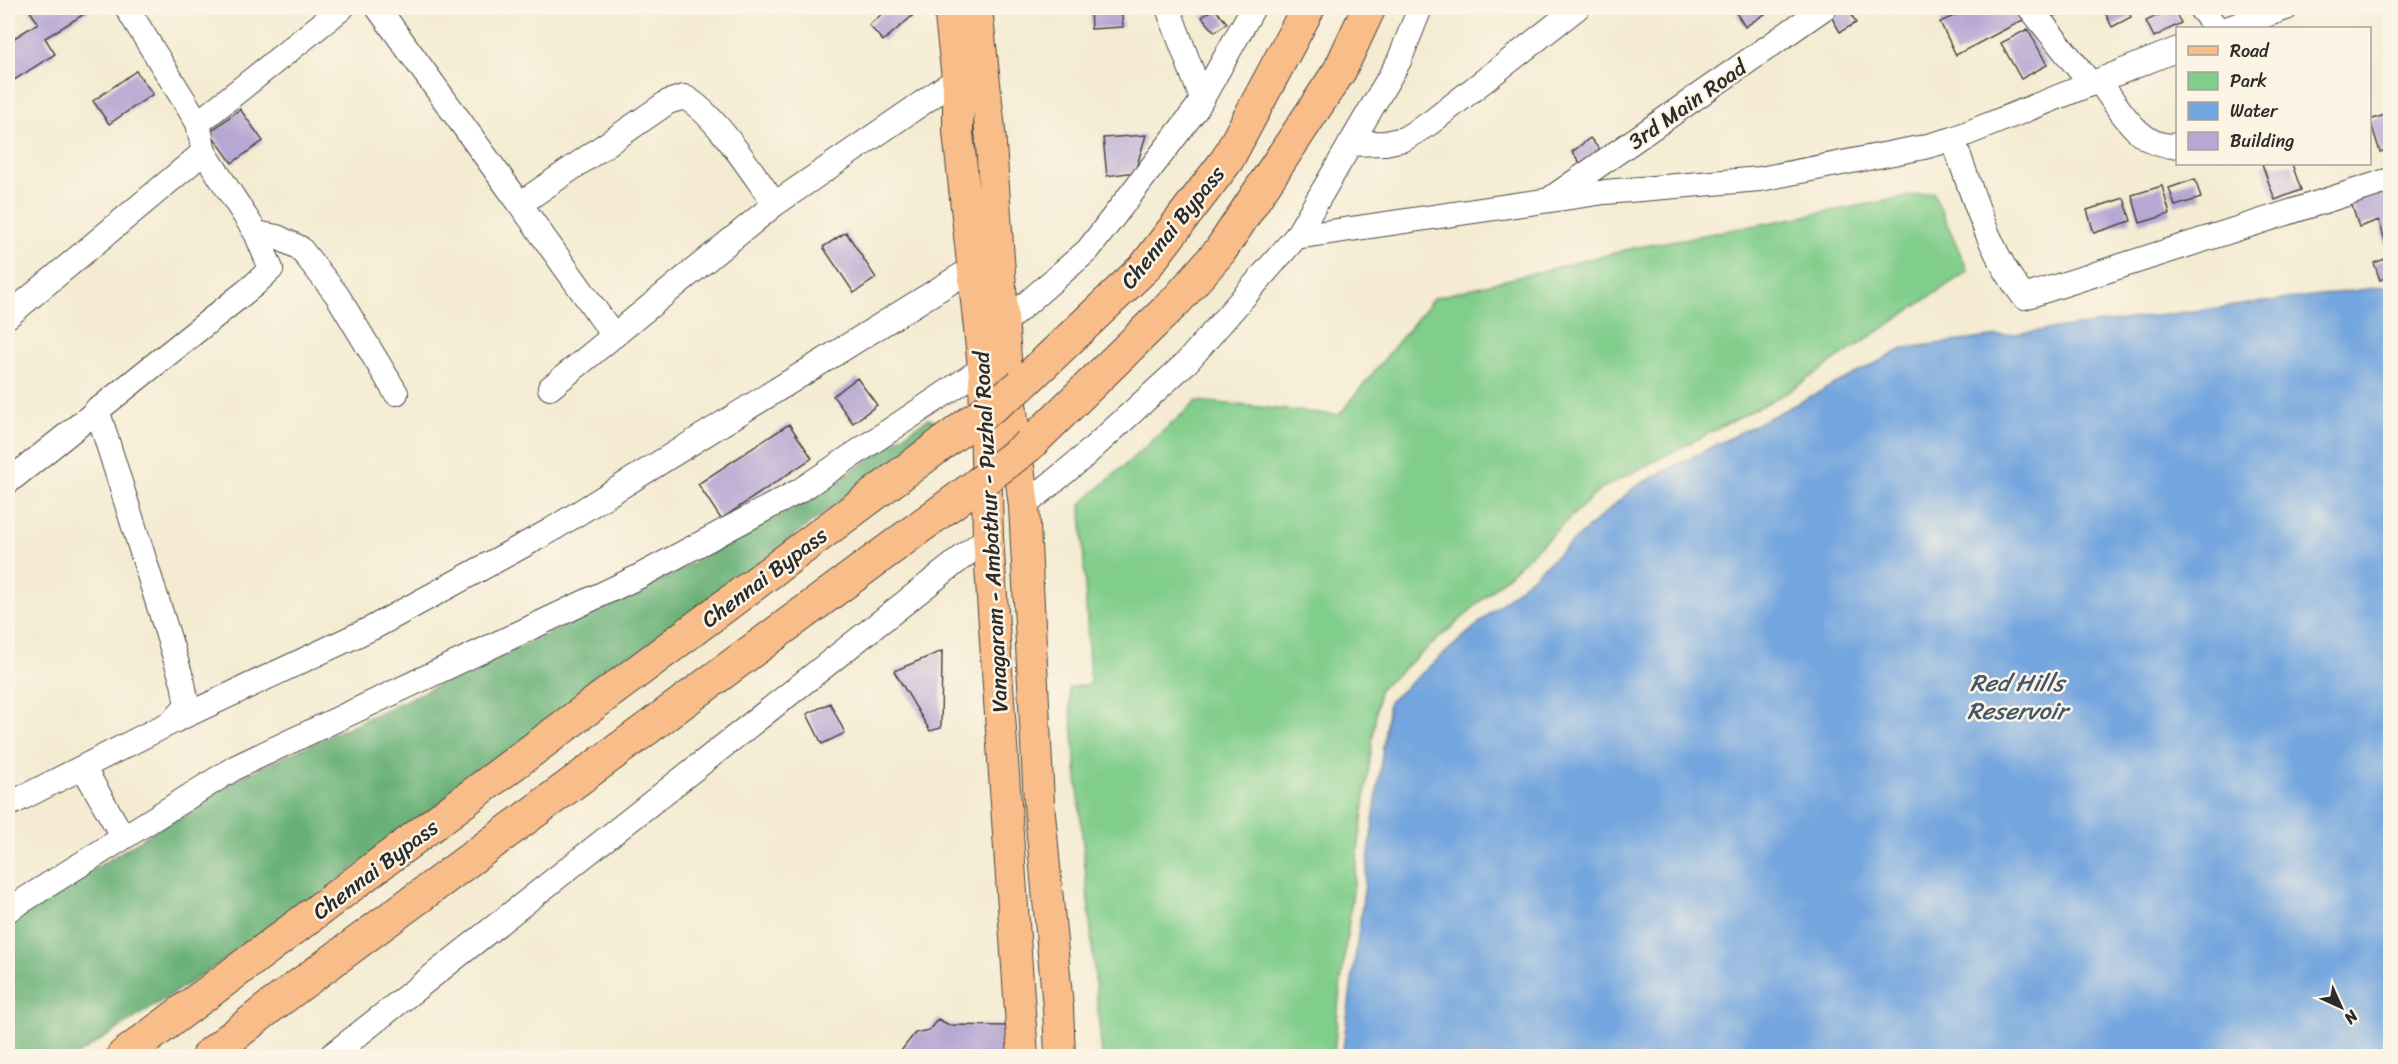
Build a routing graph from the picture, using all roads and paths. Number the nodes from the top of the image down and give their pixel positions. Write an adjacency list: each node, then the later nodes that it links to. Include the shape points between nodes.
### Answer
1 (127, 8): 22 (street)
2 (342, 8): 22 (street)
3 (378, 8): 29 (street)
4 (949, 8): 19 (main road, Vanagaram - Ambathur - Puzhal Road)
5 (977, 8): 36 (main road, via 990,130)
6 (1168, 8): 21 (street)
7 (1253, 8): 21 (street)
8 (1308, 8): 48 (highway, Chennai Bypass, bridge, via 1227,160 1145,267 1020,386)
9 (1369, 8): 49 (highway, Chennai Bypass, bridge, via 1340,70 1220,251 1177,300 1037,438)
10 (1420, 8): 24 (street, via 1399,61)
11 (1577, 8): 24 (street, via 1404,140)
12 (1824, 8): 28 (street, 3rd Main Road)
13 (2030, 8): 20 (street)
14 (2200, 8): 16 (street)
15 (2286, 8): 17 (street)
16 (2216, 27)
17 (2232, 27)
18 (2176, 50): 20 (street)
19 (957, 79): 30 (street); 33 (main road, Vanagaram - Ambathur - Puzhal Road, via 958,132)
20 (2095, 83): 23 (street); 25 (street, via 2141,135 2155,144)
21 (1202, 99): 36 (street, via 1088,250)
22 (198, 123): 26 (street)
23 (1953, 139): 27 (street, via 1989,241 2024,297); 28 (street, via 1760,179)
24 (1350, 144): 32 (street)
25 (2176, 145)
26 (204, 152): 31 (street); 34 (street)
27 (2391, 180)
28 (1549, 200): 32 (street)
29 (520, 204): 30 (street, via 668,102 684,97 709,117); 35 (street)
30 (776, 204): 35 (street)
31 (256, 233): 38 (street, via 300,248 337,295); 39 (street, via 271,269)
32 (1296, 237): 41 (street, via 1187,362)
33 (973, 268): 36 (main road, Vanagaram - Ambathur - Puzhal Road); 43 (street, via 548,532 374,627)
34 (8, 316)
35 (614, 336): 37 (street)
36 (988, 344): 41 (main road, via 1006,373); 42 (main road, Vanagaram - Ambathur - Puzhal Road); 46 (street, via 799,491 638,577 236,767)
37 (550, 388)
38 (396, 393)
39 (97, 409): 40 (street); 43 (street, via 183,683 187,705)
40 (8, 482)
41 (1024, 506): 52 (main road, via 1039,803)
42 (988, 537): 50 (street); 51 (main road, Vanagaram - Ambathur - Puzhal Road)
43 (172, 722): 44 (street)
44 (84, 767): 45 (street); 46 (street)
45 (8, 806)
46 (123, 837): 47 (street)
47 (8, 910)
48 (123, 1056)
49 (208, 1056)
50 (331, 1056)
51 (1023, 1056)
52 (1060, 1056)

